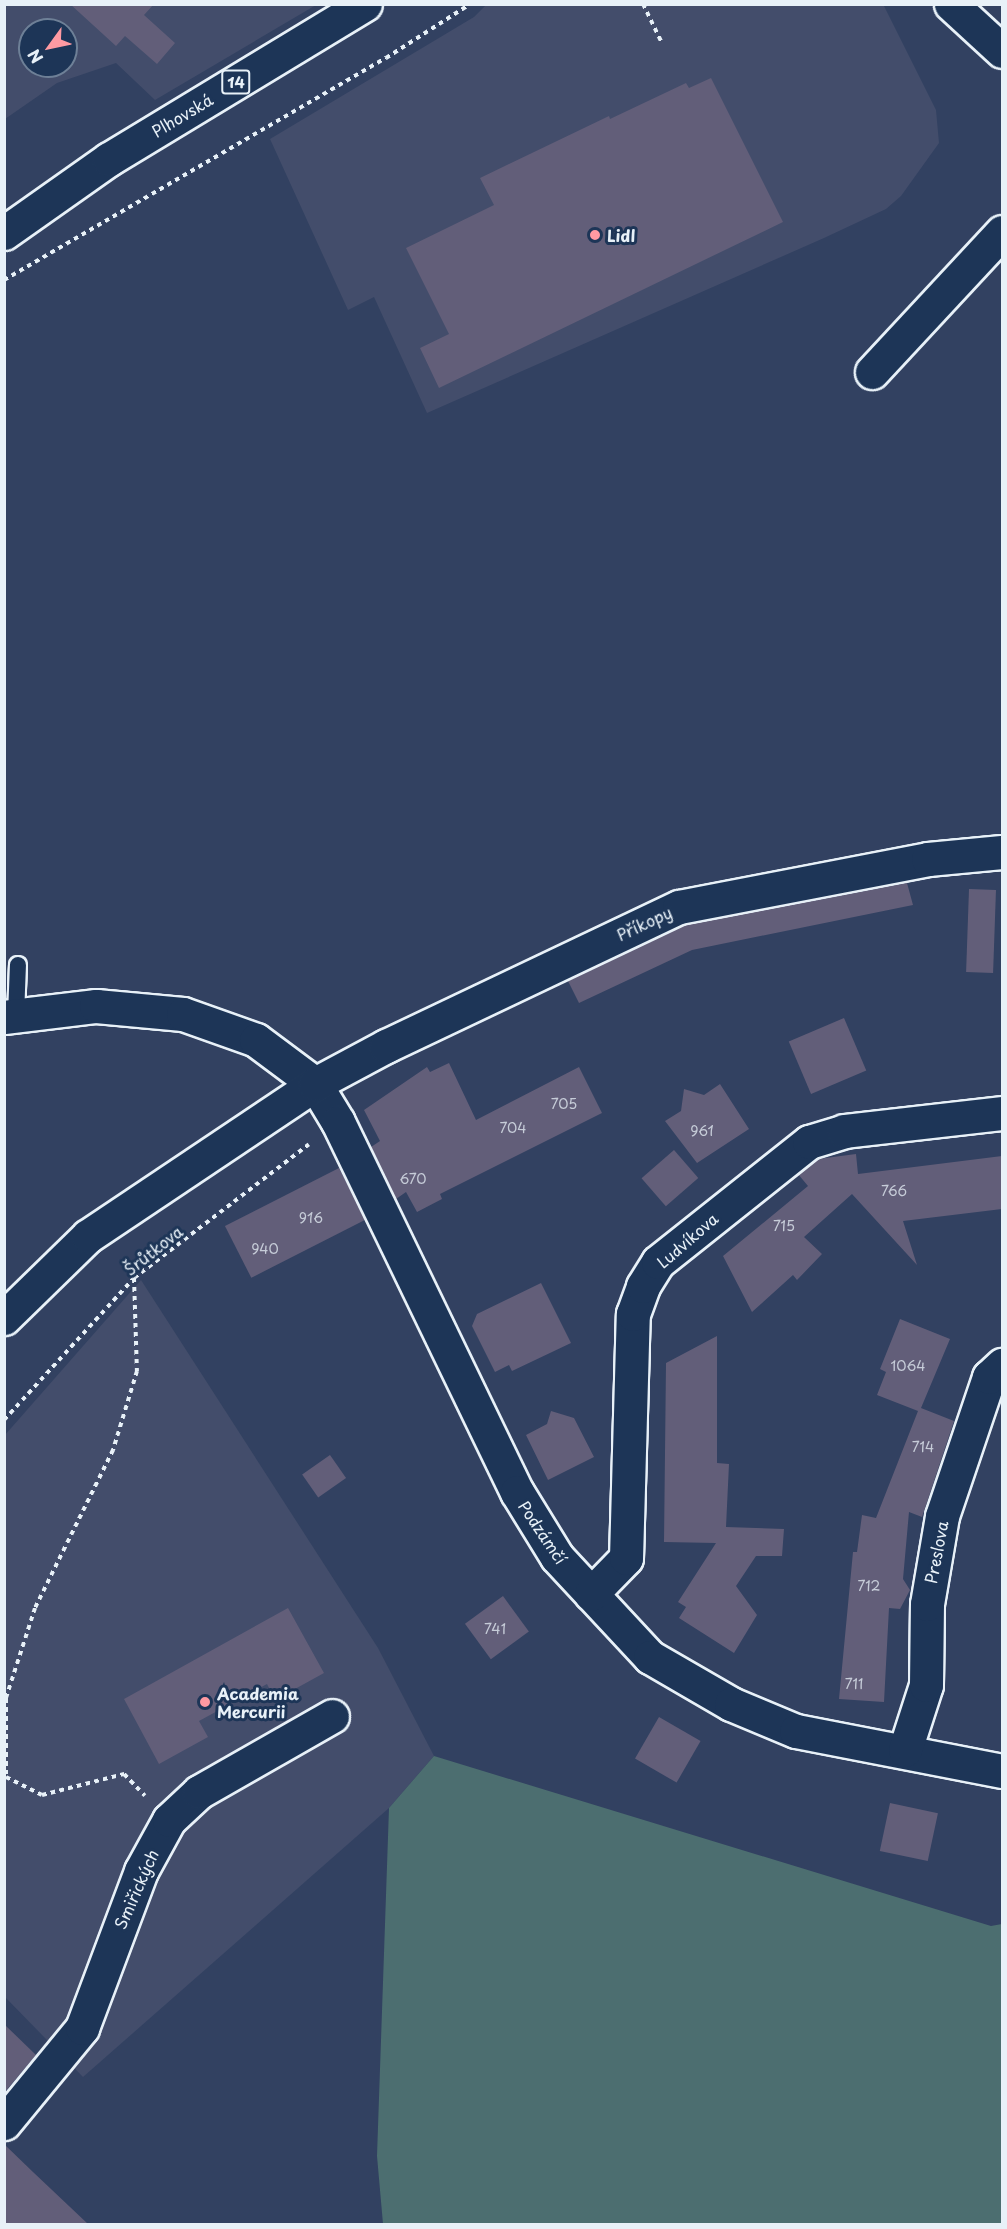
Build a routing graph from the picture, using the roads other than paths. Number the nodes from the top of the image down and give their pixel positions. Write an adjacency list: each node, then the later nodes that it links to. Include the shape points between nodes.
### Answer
1 (365, 4): 5 (street, Plhovská / 14, via 109,159)
2 (951, 4): 3 (street)
3 (1002, 51)
4 (1002, 232): 6 (street)
5 (4, 233)
6 (872, 372)
7 (1002, 852): 10 (street, Příkopy, via 928,859 679,907 386,1046)
8 (18, 965): 9 (lane)
9 (10, 1017): 10 (street, via 96,1006 183,1014 256,1040)
10 (315, 1084): 12 (street, Příkopy, via 88,1236); 14 (street, Podzámčí, via 338,1122 517,1492 556,1557)
11 (1002, 1113): 14 (street, Ludvíkova, via 844,1131 809,1142 658,1262 643,1286 633,1314 626,1558)
12 (4, 1318)
13 (1002, 1365): 16 (street, Preslova, via 989,1377 942,1516 927,1604 926,1685)
14 (591, 1594): 16 (street, Podzámčí, via 650,1657 731,1704 796,1731)
15 (332, 1716): 18 (street, Smiřických, via 200,1792 169,1820 141,1871 82,2028)
16 (905, 1750): 17 (street, Podzámčí)
17 (1002, 1771)
18 (4, 2123)

